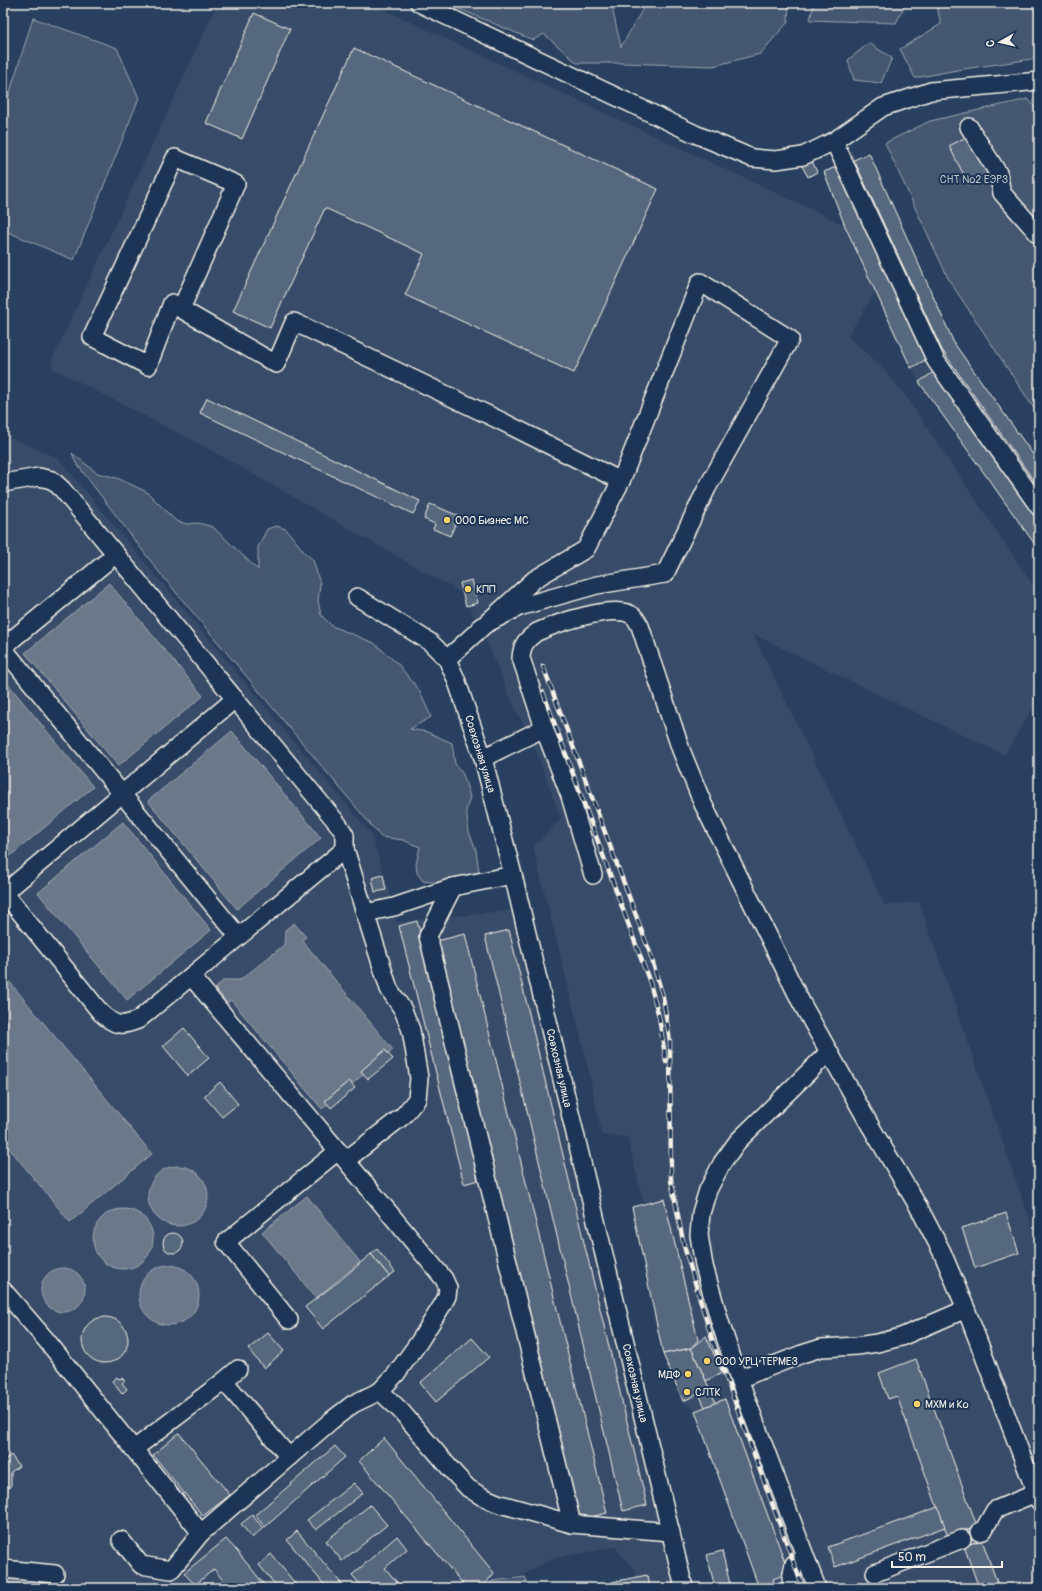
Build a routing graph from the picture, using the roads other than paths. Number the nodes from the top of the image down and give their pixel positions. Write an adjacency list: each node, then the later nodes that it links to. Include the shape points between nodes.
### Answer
1 (419, 3): 4 (street, via 752,158 776,160 803,156)
2 (1039, 81): 4 (street, via 930,92 883,107)
3 (969, 127): 5 (street, via 998,173 1002,193)
4 (834, 140): 9 (street, via 936,361)
5 (1039, 235)
6 (181, 309): 6 (street, via 236,184 174,158 92,337 148,366 172,303); 7 (street, via 276,364 294,322)
7 (621, 481): 12 (street, via 586,549 535,579); 12 (street, via 700,282 790,339 707,488 665,574 590,587 519,607)
8 (3, 483): 10 (street, via 39,477 52,480)
9 (1039, 506)
10 (116, 554): 13 (street); 15 (street)
11 (357, 597): 14 (street, Совхозная улица, via 430,642)
12 (480, 628): 14 (street)
13 (3, 647): 18 (street)
14 (447, 659): 17 (street, Совхозная улица)
15 (234, 699): 18 (street); 19 (street, via 338,824 344,835)
16 (544, 728): 17 (street); 21 (street, via 570,796); 27 (street, via 521,658 522,647 537,632 598,613 624,611 633,616 640,626 681,750 703,804 801,1002)
17 (483, 758): 20 (street, Совхозная улица)
18 (122, 794): 23 (street); 25 (street)
19 (345, 849): 24 (street); 25 (street)
20 (513, 875): 22 (street); 40 (street, Совхозная улица)
21 (593, 875)
22 (453, 887): 24 (street, via 394,907); 39 (street, via 428,936)
23 (4, 892): 26 (street, via 101,1013 111,1022 125,1025 138,1020)
24 (364, 912): 28 (street, via 389,989 403,1010 411,1030 420,1078 417,1099 402,1116)
25 (238, 936): 26 (street)
26 (191, 976): 28 (street)
27 (829, 1052): 30 (street, via 918,1206 942,1252); 33 (street, via 738,1141 722,1163 708,1190 701,1213 699,1235 704,1266)
28 (342, 1155): 31 (street, via 226,1242); 35 (street, via 438,1271 448,1288 447,1296 432,1323)
29 (3, 1290): 36 (street)
30 (966, 1309): 33 (street, via 901,1337 857,1346 821,1348); 38 (street)
31 (289, 1320)
32 (238, 1370): 34 (street)
33 (738, 1379): 45 (street)
34 (224, 1381): 36 (street); 37 (street)
35 (380, 1392): 37 (street, via 353,1404); 39 (street, via 401,1411 468,1488 497,1503)
36 (134, 1449): 42 (street)
37 (290, 1457): 42 (street)
38 (1038, 1497): 41 (street, via 995,1510 983,1531)
39 (572, 1524): 40 (street)
40 (671, 1532): 50 (street, Совхозная улица)
41 (979, 1532)
42 (201, 1533): 44 (street, via 171,1570 141,1565)
43 (962, 1539): 47 (street)
44 (121, 1540)
45 (805, 1557): 49 (street, via 794,1564); 51 (street)
46 (3, 1569): 48 (street)
47 (875, 1573)
48 (55, 1574)
49 (791, 1579)
50 (684, 1588)
51 (817, 1588)

